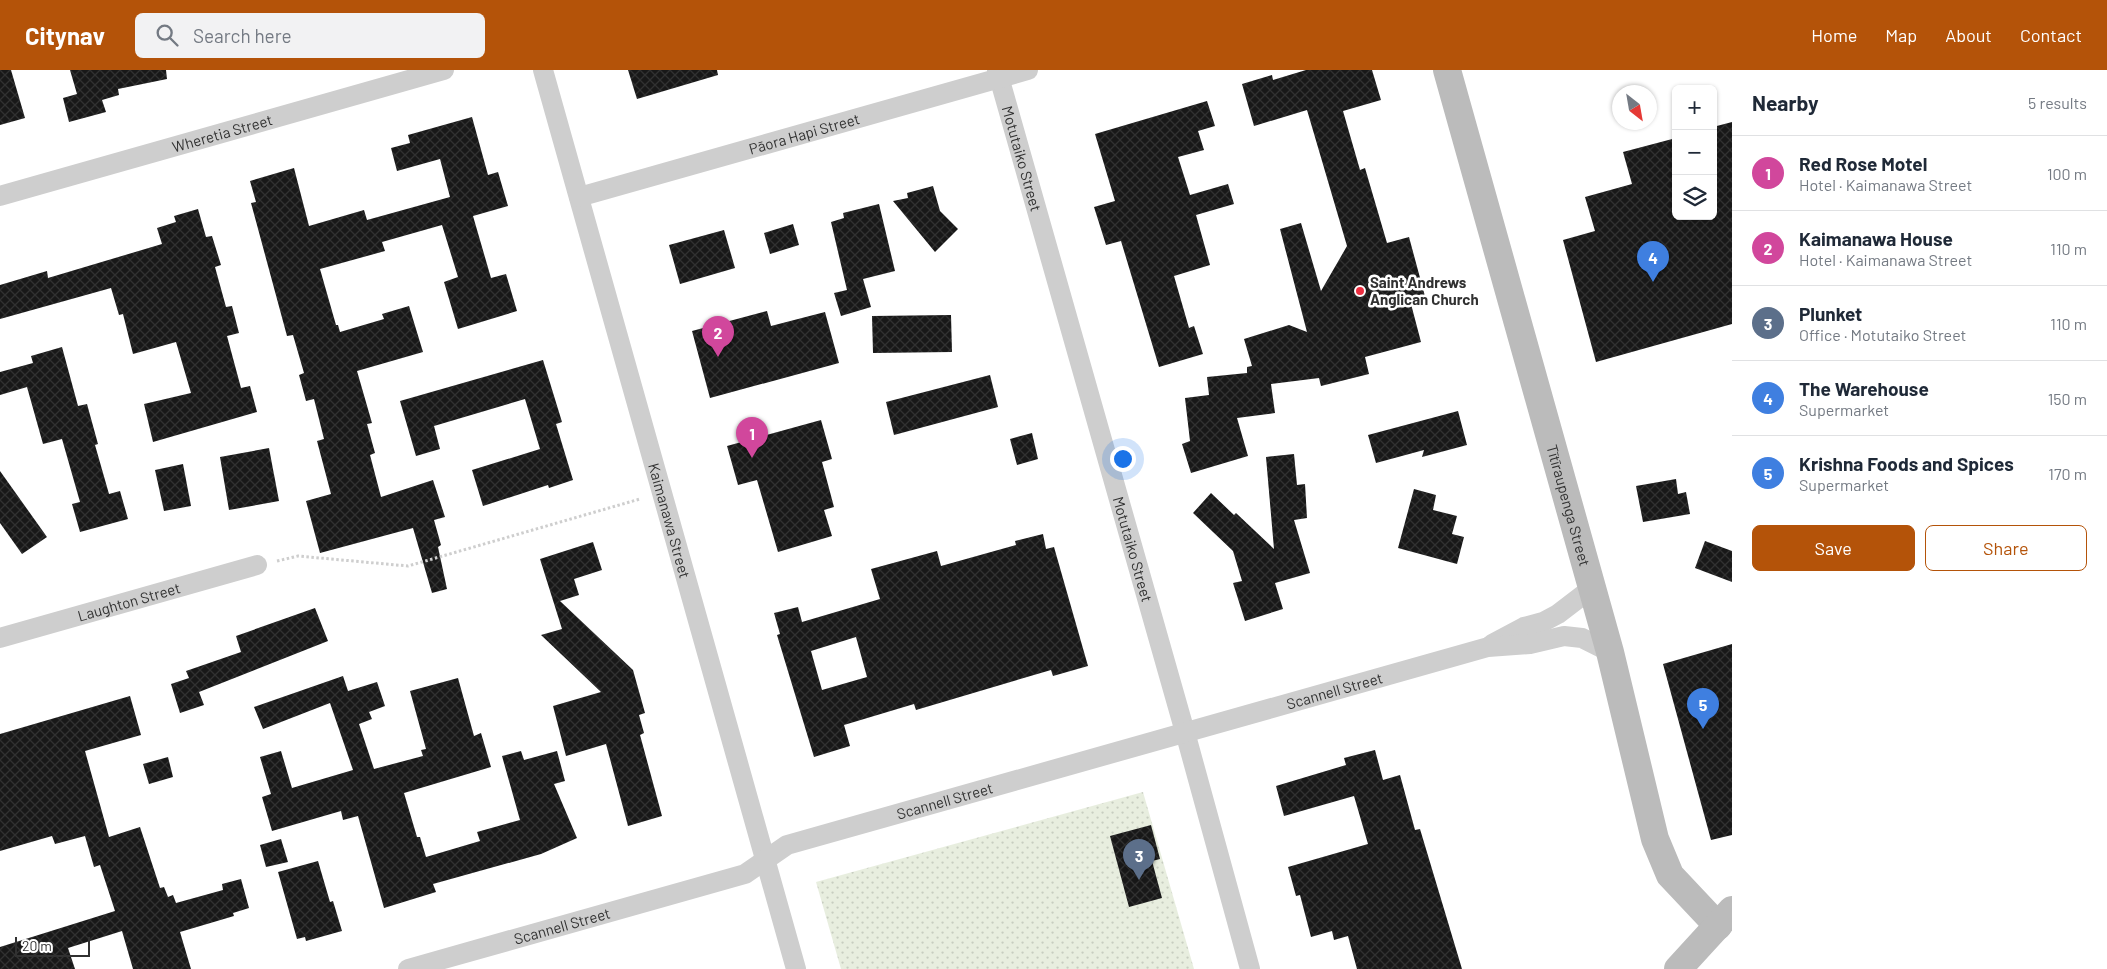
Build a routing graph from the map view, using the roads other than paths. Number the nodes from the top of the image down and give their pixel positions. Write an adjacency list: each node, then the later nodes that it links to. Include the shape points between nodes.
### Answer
1 (444, 70): 6 (street, Wheretia Street)
2 (543, 70): 7 (street, Kaimanawa Street)
3 (1028, 70): 5 (street, Pāora Hapi Street)
4 (1447, 70): 9 (main road, Tītīraupenga Street)
5 (998, 74): 7 (street, Pāora Hapi Street); 13 (street, Motutaiko Street)
6 (0, 196)
7 (579, 196): 14 (street, Kaimanawa Street)
8 (257, 565): 10 (street, Laughton Street)
9 (1592, 588): 11 (street, Scannell Street, via 1558,614); 12 (main road, Tītīraupenga Street)
10 (0, 638)
11 (1488, 646): 12 (street, Scannell Street, via 1530,644 1564,636 1582,638); 13 (street, Scannell Street)
12 (1610, 652): 15 (main road, Tītīraupenga Street, via 1658,851 1676,883)
13 (1185, 732): 14 (street, Scannell Street, via 786,845); 18 (street, Motutaiko Street)
14 (766, 860): 16 (street, Scannell Street, via 746,874); 17 (street, Kaimanawa Street)
15 (1725, 918): 19 (main road)
16 (408, 969)
17 (796, 969)
18 (1250, 969)
19 (1678, 969)

